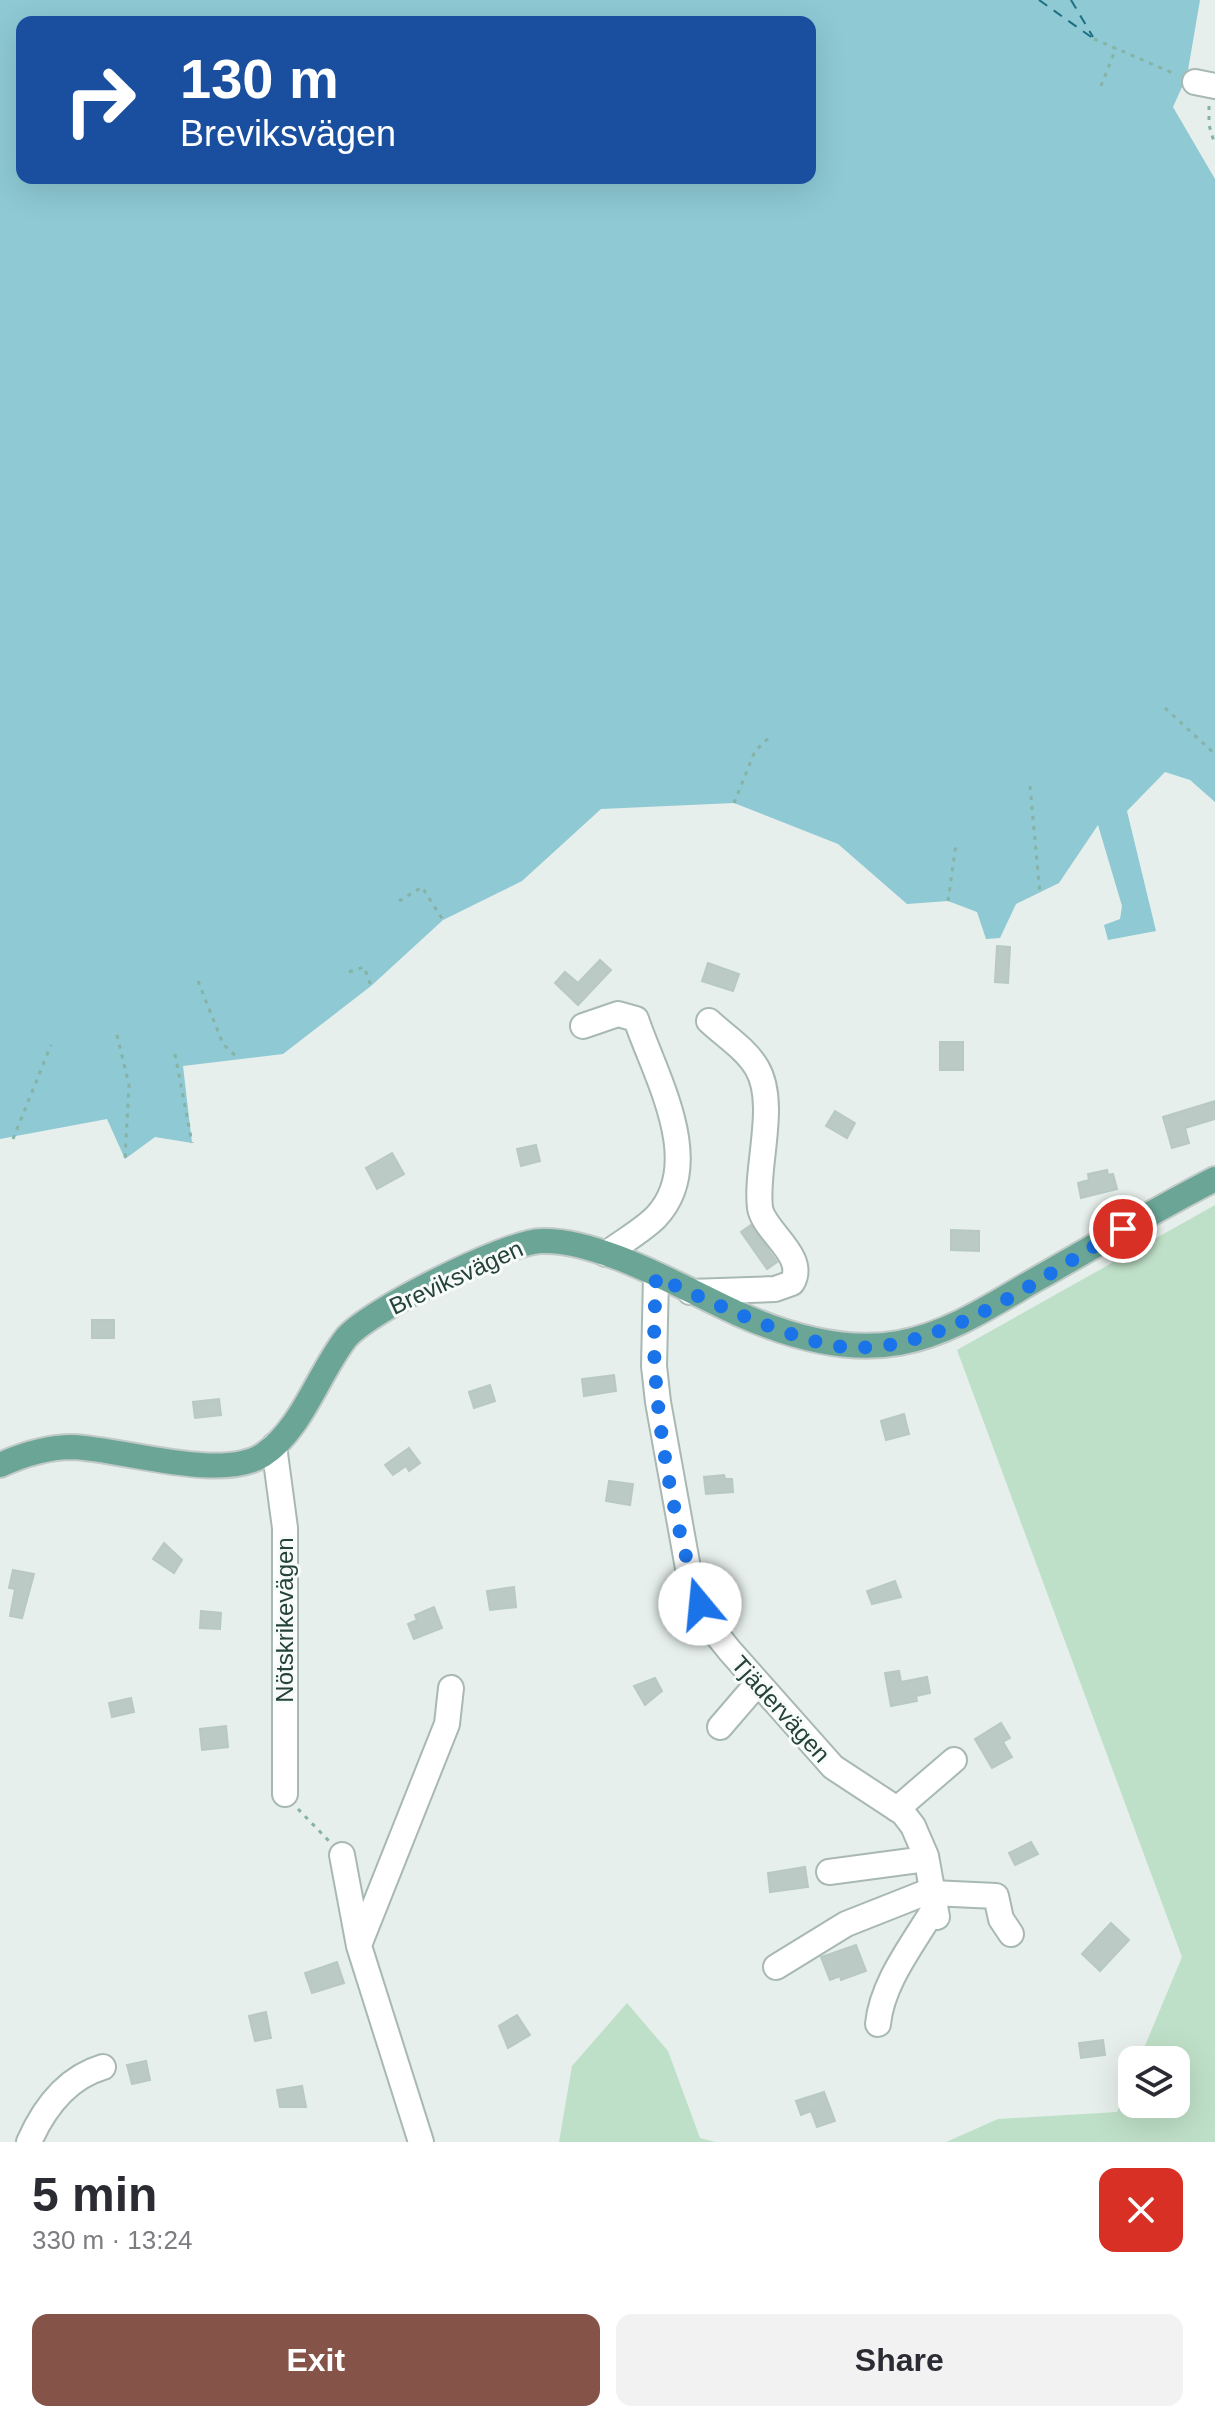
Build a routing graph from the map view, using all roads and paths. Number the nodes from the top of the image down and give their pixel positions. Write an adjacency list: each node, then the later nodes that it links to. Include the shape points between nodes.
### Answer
1 (1094, 39): 2 (path)
2 (1116, 48): 3 (path); 4 (path)
3 (1206, 85): 5 (path)
4 (1101, 86)
5 (1215, 145)
6 (1165, 708): 8 (path)
7 (772, 735): 10 (path, via 755,751)
8 (1215, 754)
9 (1030, 786): 12 (path)
10 (734, 803)
11 (956, 844): 14 (path)
12 (1040, 894)
13 (399, 901): 15 (path, via 422,887)
14 (948, 901)
15 (443, 920)
16 (349, 972): 18 (path, via 364,967)
17 (198, 981): 24 (path, via 223,1044)
18 (371, 986)
19 (709, 1021): 31 (street, via 748,1055 763,1082 760,1210 796,1272 792,1283 775,1289)
20 (583, 1026): 29 (street, via 618,1014 636,1019 673,1122 677,1168 669,1197 656,1217)
21 (117, 1035): 27 (path, via 129,1085)
22 (51, 1045): 25 (path)
23 (175, 1054): 26 (path)
24 (239, 1059)
25 (13, 1139)
26 (192, 1143)
27 (125, 1159)
28 (1215, 1179): 31 (main road, Breviksvägen, via 961,1323 900,1343 824,1344)
29 (606, 1254): 30 (main road, Breviksvägen); 32 (main road, Breviksvägen, via 563,1242 517,1244 371,1317 348,1336)
30 (656, 1277): 31 (main road, Breviksvägen); 34 (street, Tjädervägen, via 654,1366 688,1568 713,1630)
31 (690, 1292)
32 (274, 1446): 33 (main road, Breviksvägen, via 254,1460 224,1465 71,1447); 38 (street, Nötskrikevägen, via 285,1528)
33 (0, 1465)
34 (757, 1684): 36 (street); 39 (street, Tjädervägen, via 833,1767)
35 (451, 1688): 45 (street, via 447,1724)
36 (720, 1727)
37 (954, 1760): 39 (street)
38 (285, 1794): 40 (path)
39 (897, 1809): 41 (street, Tjädervägen, via 913,1826)
40 (342, 1855): 45 (street)
41 (926, 1859): 42 (street); 43 (street, Tjädervägen)
42 (829, 1872)
43 (934, 1902): 44 (street, via 996,1896); 46 (street, via 846,1924); 47 (street, via 890,1985)
44 (1011, 1934)
45 (359, 1946): 50 (street)
46 (776, 1967)
47 (878, 2024)
48 (103, 2067): 49 (street, via 80,2075 58,2095)
49 (29, 2142)
50 (421, 2142)

